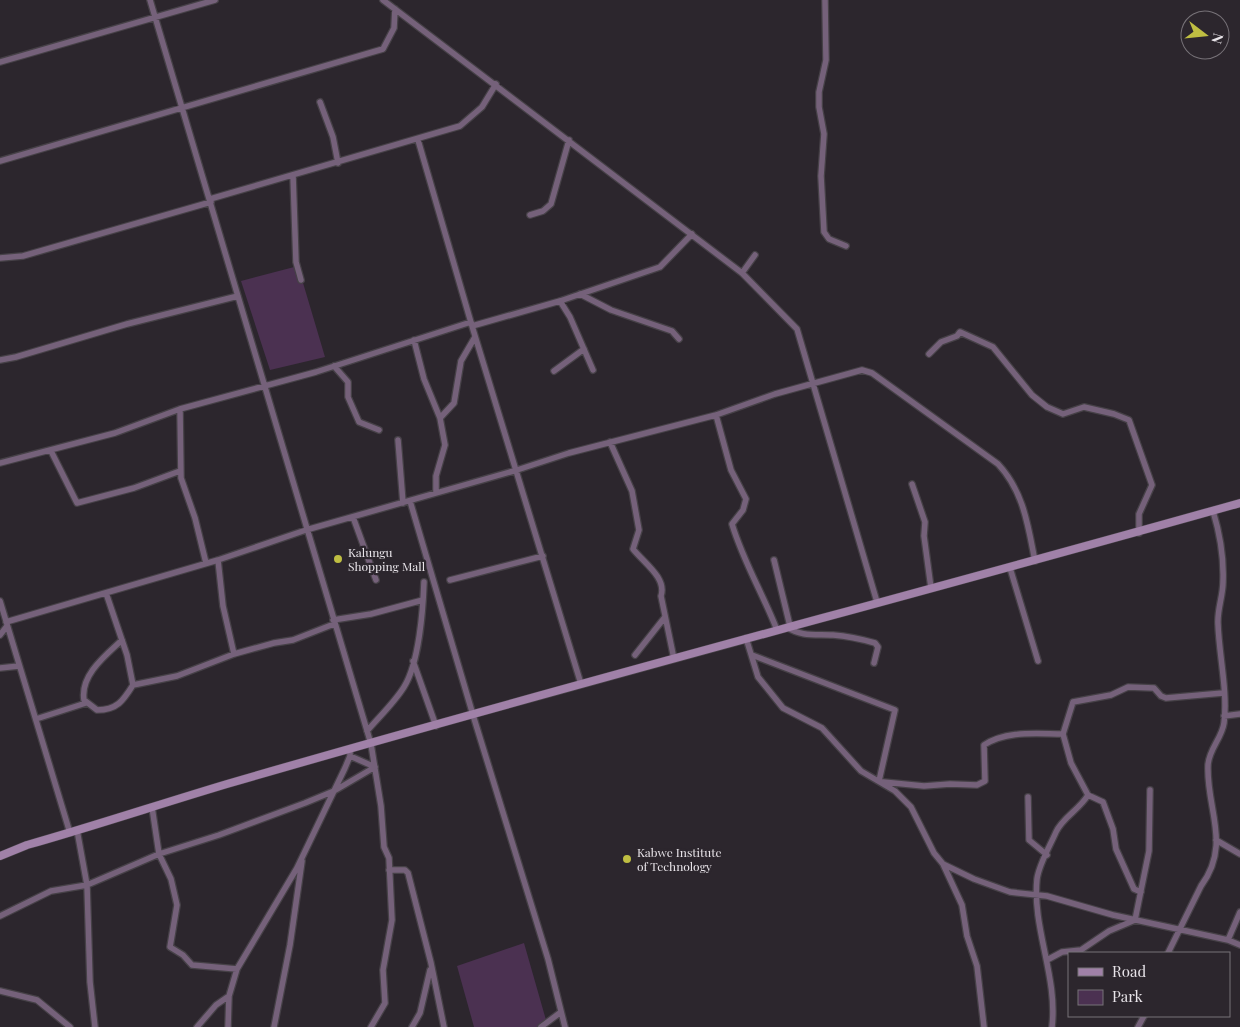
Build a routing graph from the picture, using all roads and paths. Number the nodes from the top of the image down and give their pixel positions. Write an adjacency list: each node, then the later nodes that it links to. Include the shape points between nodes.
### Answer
1 (150, 0): 6 (street)
2 (215, 0): 6 (street)
3 (383, 0): 5 (street)
4 (825, 0): 19 (street, via 826,60 819,100 824,134 821,176 824,232 829,239)
5 (395, 9): 8 (street); 10 (street, via 394,28 383,49 204,100)
6 (155, 16): 7 (street); 10 (street)
7 (0, 62)
8 (496, 84): 11 (street, via 482,108 460,126); 12 (street)
9 (320, 102): 14 (street, via 333,137)
10 (184, 109): 13 (street); 16 (street)
11 (418, 140): 14 (street); 27 (street)
12 (570, 140): 17 (street, via 551,204); 18 (street)
13 (0, 161)
14 (338, 163): 15 (street)
15 (293, 175): 16 (street); 23 (street, via 296,262)
16 (211, 200): 21 (street, via 23,256); 25 (street)
17 (530, 215)
18 (692, 234): 22 (street); 24 (street, via 660,267)
19 (846, 246)
20 (755, 255): 22 (street)
21 (0, 258)
22 (742, 273): 37 (street, via 797,329)
23 (301, 280)
24 (580, 294): 26 (street); 29 (street, via 611,310 672,330)
25 (238, 296): 33 (street); 38 (street)
26 (560, 301): 27 (street); 31 (street)
27 (471, 324): 28 (street); 30 (street)
28 (475, 337): 41 (street, via 461,361 454,403); 47 (street)
29 (678, 339)
30 (414, 340): 34 (street); 41 (street, via 424,379)
31 (584, 349): 35 (street); 36 (street)
32 (929, 354): 57 (street, via 941,342 960,332 970,335 993,347 1047,407 1063,414 1084,408 1129,420 1152,485 1139,514)
33 (0, 360)
34 (334, 366): 38 (street); 42 (street, via 348,382 348,397 359,422)
35 (593, 370)
36 (554, 371)
37 (813, 384): 40 (street); 61 (street, via 862,370 872,373 998,464 1014,483 1026,514); 71 (street)
38 (266, 387): 39 (street); 56 (street)
39 (180, 409): 45 (street, via 115,433); 48 (street)
40 (716, 415): 44 (street); 76 (street, via 729,465 746,499 732,524 739,549 764,596)
41 (440, 418): 50 (street, via 445,445 436,476)
42 (380, 430)
43 (398, 440): 52 (street)
44 (610, 442): 47 (street); 72 (street, via 632,491 639,530 633,550 660,580)
45 (51, 451): 46 (street); 48 (street, via 78,503)
46 (0, 463)
47 (517, 470): 50 (street); 58 (street)
48 (180, 471): 62 (street)
49 (912, 484): 67 (street, via 925,522)
50 (436, 493): 51 (street)
51 (410, 501): 52 (street); 94 (street)
52 (402, 503): 55 (street)
53 (1240, 503): 54 (street)
54 (1214, 511): 57 (street); 91 (street, via 1222,557 1223,583 1218,624)
55 (353, 517): 56 (street); 64 (street)
56 (306, 530): 59 (street); 74 (street)
57 (1139, 532): 61 (street)
58 (543, 556): 65 (street); 89 (street)
59 (218, 560): 62 (street); 80 (street, via 223,606)
60 (774, 560): 75 (street)
61 (1034, 561): 63 (street)
62 (206, 563): 68 (street)
63 (1010, 568): 67 (street); 85 (street)
64 (376, 580)
65 (450, 580)
66 (424, 582): 69 (street)
67 (931, 588): 71 (street)
68 (106, 593): 73 (street); 79 (street)
69 (423, 600): 74 (street); 84 (street)
70 (0, 601): 73 (street)
71 (877, 602): 75 (street)
72 (665, 617): 81 (street); 83 (street)
73 (5, 621): 77 (street); 87 (street)
74 (334, 622): 80 (street, via 293,640); 98 (street)
75 (789, 626): 76 (street); 86 (street, via 804,634 876,643)
76 (777, 630): 78 (street)
77 (0, 635)
78 (746, 638): 82 (street); 83 (street)
79 (122, 640): 90 (street); 92 (street, via 90,674 83,694)
80 (234, 654): 90 (street, via 177,676)
81 (635, 655)
82 (752, 655): 103 (street, via 762,683 783,708 822,728 861,771); 103 (street, via 895,710)
83 (674, 659): 89 (street)
84 (413, 661): 97 (street); 98 (street, via 405,686)
85 (1038, 661)
86 (874, 663)
87 (19, 666): 88 (street); 96 (street)
88 (0, 668)
89 (581, 684): 94 (street)
90 (132, 685): 92 (street, via 122,703 111,709 97,710)
91 (1223, 693): 95 (street); 99 (street, via 1166,698 1154,688 1128,687 1111,695 1073,702)
92 (86, 702): 96 (street)
93 (1240, 714): 95 (street)
94 (472, 715): 97 (street); 133 (street, via 548,959)
95 (1224, 716): 110 (street, via 1222,731 1208,759)
96 (36, 719): 109 (street)
97 (436, 726): 100 (street)
98 (367, 732): 100 (street)
99 (1063, 734): 103 (street, via 1021,733 992,740 984,745 985,781 977,785 924,786); 106 (street, via 1071,762)
100 (371, 744): 101 (street); 102 (street)
101 (350, 753): 102 (street); 105 (street); 108 (street)
102 (375, 767): 105 (street); 117 (street)
103 (880, 781): 116 (street, via 911,807 934,853)
104 (1150, 790): 119 (street, via 1149,851)
105 (334, 791): 112 (street, via 251,824); 113 (street)
106 (1088, 795): 114 (street, via 1057,830); 119 (street, via 1103,802 1121,862 1134,889)
107 (1028, 797): 114 (street, via 1029,840)
108 (152, 807): 109 (street); 112 (street)
109 (73, 832): 115 (street); 118 (street)
110 (1216, 840): 111 (street); 124 (street, via 1213,866)
111 (1239, 850)
112 (159, 854): 118 (street); 130 (street, via 171,879 177,905 170,947 192,965)
113 (304, 854): 130 (street); 138 (street)
114 (1046, 855): 120 (street, via 1037,878)
115 (0, 856)
116 (944, 864): 120 (street, via 1010,892); 144 (street, via 962,905 967,936 977,966)
117 (389, 870): 129 (street, via 408,873); 139 (street, via 392,920 383,970 385,1003)
118 (86, 885): 122 (street, via 51,891); 135 (street, via 90,982)
119 (1141, 892): 123 (street)
120 (1038, 895): 123 (street); 128 (street, via 1039,922)
121 (1240, 912): 125 (street)
122 (0, 916)
123 (1135, 920): 124 (street); 128 (street, via 1109,931 1081,950 1062,952)
124 (1178, 930): 125 (street); 127 (street)
125 (1228, 940): 126 (street)
126 (1240, 945)
127 (1168, 952)
128 (1047, 960): 145 (street, via 1054,1007)
129 (431, 962): 140 (street, via 420,1013); 141 (street)
130 (237, 969): 132 (street)
131 (0, 991): 134 (street, via 37,1000)
132 (229, 996): 136 (street, via 216,1005); 137 (street)
133 (560, 1012): 142 (street); 143 (street)
134 (70, 1027)
135 (96, 1027)
136 (198, 1027)
137 (228, 1027)
138 (274, 1027)
139 (371, 1027)
140 (412, 1027)
141 (444, 1027)
142 (541, 1027)
143 (565, 1027)
144 (984, 1027)
145 (1052, 1027)

